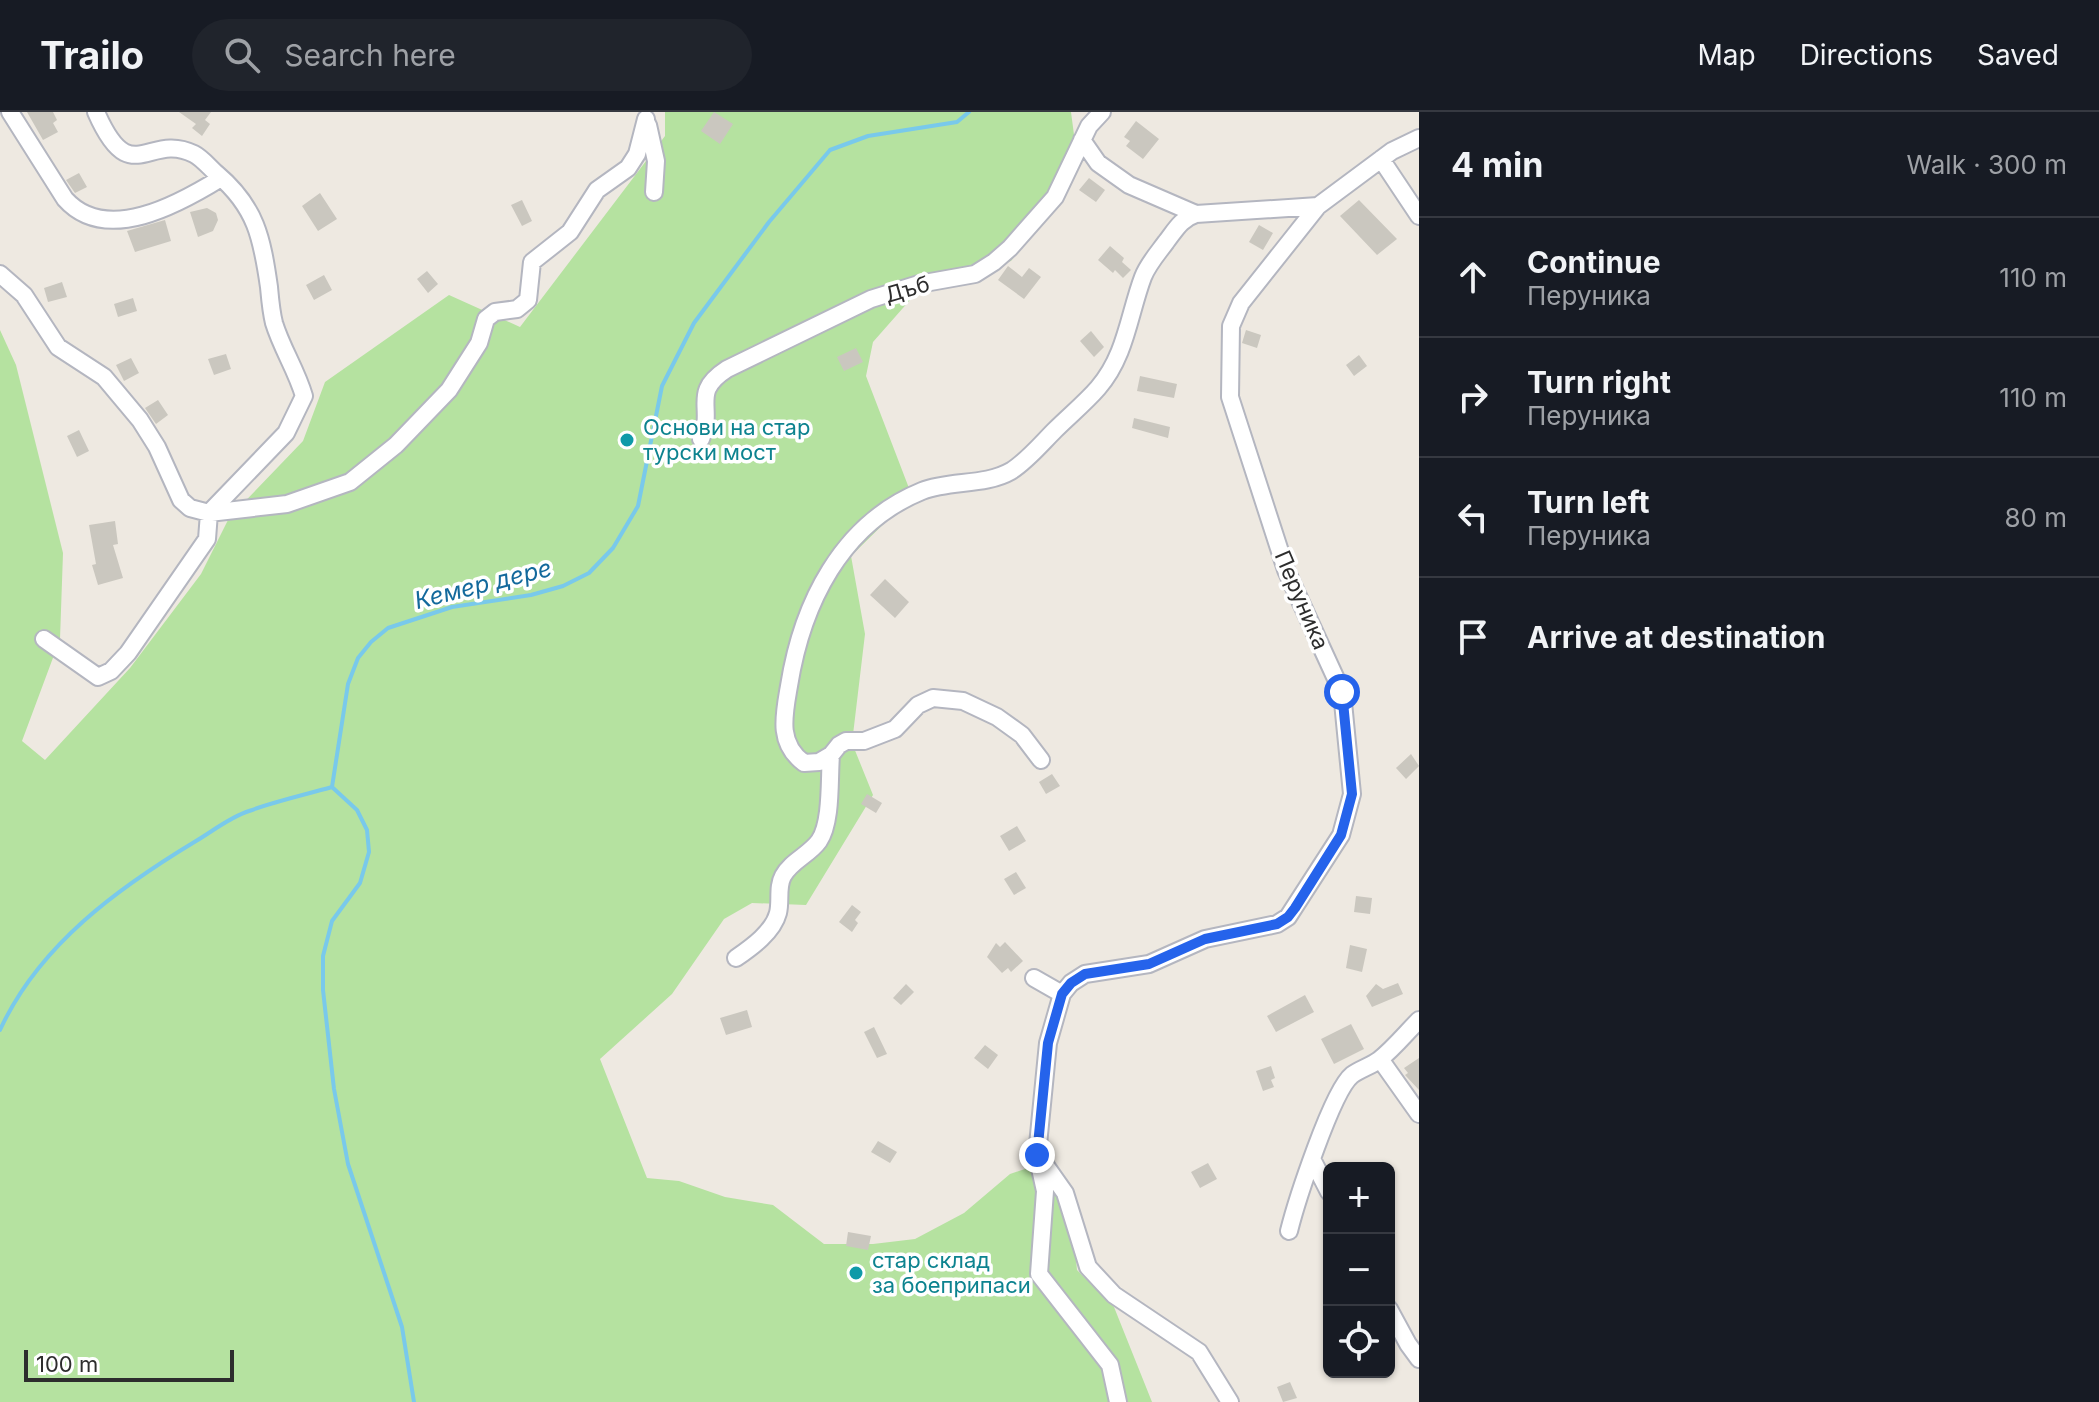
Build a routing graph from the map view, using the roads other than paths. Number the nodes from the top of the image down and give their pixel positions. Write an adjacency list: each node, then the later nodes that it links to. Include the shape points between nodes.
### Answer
1 (10, 112): 8 (street, via 65,199 88,218 125,220 188,198)
2 (96, 112): 8 (street, via 117,149 134,155 172,150 194,154)
3 (1102, 112): 6 (street, Дъб)
4 (646, 115): 9 (street, via 656,161); 15 (street, via 637,154 628,168 597,190 570,232 532,262 528,300 486,319 479,343 449,390 396,445 350,482 287,504)
5 (1419, 138): 7 (street, Перуника)
6 (1082, 140): 11 (street, via 1098,163 1129,185); 14 (street, Дъб, via 1055,197 994,262 975,274 871,299 727,369 706,388)
7 (1381, 159): 10 (street, Перуника); 12 (street)
8 (221, 178): 15 (street, via 255,219 273,319 304,396 286,433)
9 (654, 192)
10 (1318, 206): 11 (street); 21 (street, Перуника, via 1241,303 1231,326 1230,397 1286,570 1342,692 1352,794 1341,835 1295,908 1277,924 1205,939 1149,964 1085,974)
11 (1196, 214): 17 (street, via 1179,223 1147,267 1130,327 1100,387 1026,459 1009,473 924,490 894,505 847,545 828,569 813,597 792,666 783,725 792,755 804,763)
12 (1419, 216)
13 (0, 274): 15 (street, via 24,295 58,347 104,377 140,420 181,500)
14 (701, 439)
15 (209, 513): 16 (street, via 207,539 111,671 98,677)
16 (44, 639)
17 (831, 755): 18 (street, via 846,741 864,741 895,729 918,705 933,698 963,701 997,717 1022,735); 19 (street, via 820,840 781,878 778,913 770,928)
18 (1041, 760)
19 (736, 958)
20 (1034, 978): 21 (street)
21 (1062, 994): 25 (street, via 1048,1043)
22 (1419, 1020): 23 (street)
23 (1380, 1059): 24 (street); 26 (street, via 1352,1075 1341,1091)
24 (1419, 1114)
25 (1037, 1155): 31 (street, via 1045,1191 1039,1274 1110,1365); 32 (street, via 1065,1193 1088,1267 1114,1295 1199,1352)
26 (1313, 1161): 27 (street); 28 (street)
27 (1323, 1180)
28 (1289, 1231)
29 (1395, 1320): 30 (street)
30 (1419, 1359)
31 (1118, 1402)
32 (1230, 1402)

